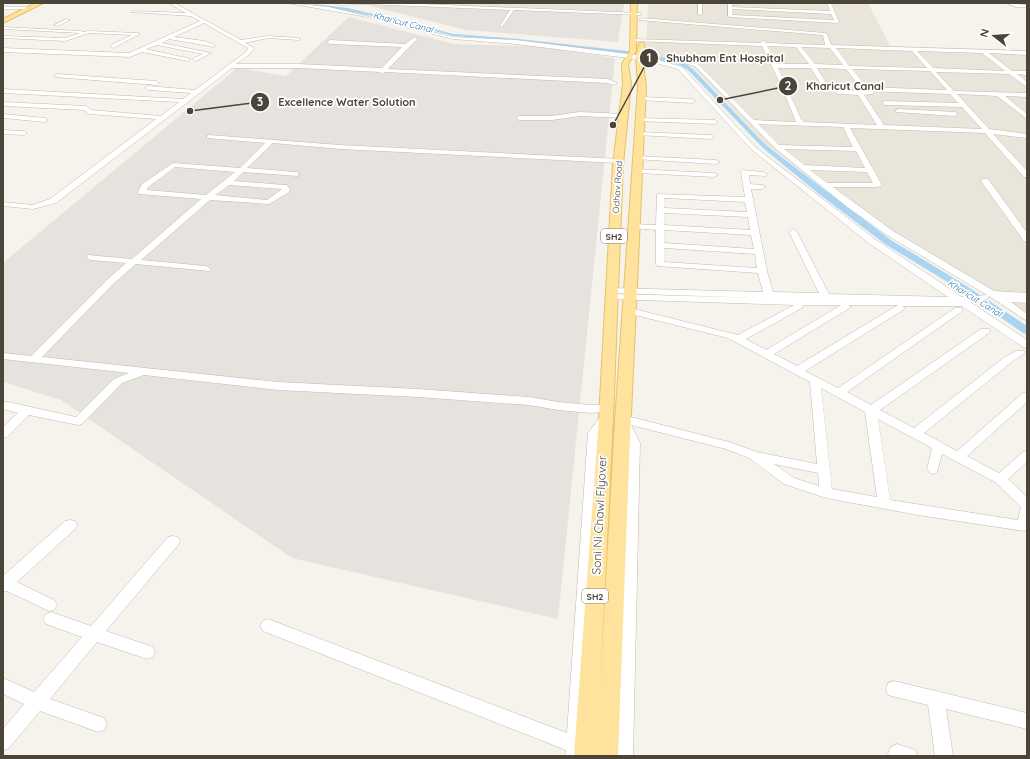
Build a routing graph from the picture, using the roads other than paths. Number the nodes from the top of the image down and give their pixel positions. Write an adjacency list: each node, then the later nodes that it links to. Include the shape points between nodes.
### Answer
1 (15, 3): 21 (street)
2 (37, 3): 22 (main road)
3 (40, 3): 32 (main road)
4 (171, 3): 31 (street)
5 (289, 3): 67 (street, via 362,15 453,38)
6 (330, 3): 14 (street)
7 (354, 3): 8 (street); 14 (street); 18 (street)
8 (367, 3): 15 (street); 25 (street)
9 (503, 3): 23 (street)
10 (634, 3): 35 (main road, Odhav Road / SH2)
11 (640, 3): 35 (main road, Odhav Road / SH2)
12 (700, 3): 30 (street)
13 (1008, 3): 20 (street)
14 (340, 4): 18 (street)
15 (417, 4): 23 (street)
16 (829, 4): 17 (street); 29 (street)
17 (822, 5)
18 (347, 6): 24 (street)
19 (730, 6): 29 (street); 29 (street, via 730,16 837,22)
20 (1027, 6)
21 (3, 7): 22 (street)
22 (25, 8): 28 (main road)
23 (499, 8): 35 (street)
24 (368, 10)
25 (512, 10): 35 (street); 39 (street)
26 (3, 12): 28 (street)
27 (133, 12): 31 (street)
28 (14, 13): 32 (main road)
29 (834, 13)
30 (700, 14)
31 (193, 16): 34 (street)
32 (3, 20)
33 (68, 20): 38 (street)
34 (203, 22): 44 (street); 48 (street)
35 (639, 23): 47 (main road, Odhav Road / SH2); 47 (street); 54 (street); 60 (street, via 825,34); 67 (main road, Odhav Road / SH2)
36 (24, 24): 37 (street)
37 (42, 24): 38 (street); 41 (street)
38 (56, 25): 41 (street, via 80,29)
39 (502, 26)
40 (3, 28): 41 (street)
41 (31, 29)
42 (458, 32): 51 (street)
43 (3, 37): 55 (street, via 65,40 89,32 138,34)
44 (168, 37): 50 (street); 56 (street)
45 (415, 38): 58 (street)
46 (299, 39): 48 (street, via 268,37)
47 (634, 39): 67 (main road, Odhav Road / SH2)
48 (241, 42): 61 (street)
49 (330, 42): 58 (street)
50 (156, 43): 64 (street); 71 (street, via 208,53)
51 (570, 43)
52 (283, 44): 53 (street)
53 (289, 44)
54 (764, 44): 59 (street); 60 (street); 73 (street)
55 (113, 46)
56 (213, 46)
57 (257, 46): 61 (street)
58 (406, 46): 78 (street)
59 (798, 46): 60 (street); 74 (street)
60 (830, 46): 62 (street); 75 (street)
61 (251, 48): 72 (street)
62 (917, 48): 65 (street); 66 (street); 76 (street); 77 (street)
63 (3, 50): 64 (street, via 130,55)
64 (141, 50): 70 (street)
65 (984, 52): 68 (street); 79 (street)
66 (1027, 52): 68 (street)
67 (634, 53): 83 (main road, Odhav Road / SH2, via 626,64); 96 (main road, Odhav Road / SH2, via 642,87); 114 (street, via 696,65); 174 (street, via 680,68 753,148 873,242)
68 (1020, 53): 69 (street)
69 (1027, 58)
70 (188, 59)
71 (196, 59)
72 (232, 66): 78 (street); 88 (street)
73 (775, 66): 74 (street); 115 (street)
74 (813, 66): 75 (street); 85 (street)
75 (847, 67): 76 (street); 90 (street, via 864,89)
76 (933, 70): 77 (street); 90 (street)
77 (940, 70): 79 (street); 90 (street)
78 (382, 71): 83 (street)
79 (1011, 72): 80 (street); 84 (street)
80 (1027, 73)
81 (57, 76): 86 (street, via 156,83 148,88)
82 (170, 83): 86 (street)
83 (627, 84): 107 (main road, Odhav Road / SH2)
84 (1027, 85)
85 (826, 88)
86 (161, 89): 88 (street)
87 (3, 91): 97 (street)
88 (198, 92): 97 (street)
89 (838, 92): 91 (street)
90 (956, 92): 93 (street); 102 (street); 120 (street)
91 (860, 93): 92 (street); 117 (street)
92 (874, 93)
93 (999, 94): 94 (street); 110 (street)
94 (1027, 95)
95 (902, 96): 101 (street)
96 (641, 99): 98 (street); 112 (main road, Odhav Road / SH2)
97 (185, 101): 108 (street)
98 (692, 101)
99 (885, 103): 101 (street)
100 (3, 104): 108 (street, via 86,108 89,112)
101 (908, 104): 102 (street); 104 (street)
102 (965, 105): 118 (street)
103 (897, 111): 104 (street)
104 (915, 114): 105 (street)
105 (955, 114)
106 (3, 116): 111 (street)
107 (624, 116): 109 (street, via 580,114 552,118); 133 (main road, Odhav Road / SH2)
108 (162, 118): 153 (street, via 53,201 33,208)
109 (519, 118)
110 (1027, 118)
111 (46, 120)
112 (640, 120): 113 (street); 122 (main road, Odhav Road / SH2)
113 (715, 122)
114 (753, 122): 115 (street); 127 (street)
115 (802, 124): 116 (street)
116 (845, 125): 117 (street); 129 (street)
117 (882, 127): 118 (street)
118 (987, 131): 120 (street); 145 (street)
119 (3, 132): 121 (street)
120 (995, 132): 123 (street); 136 (street)
121 (24, 133)
122 (639, 134): 125 (street); 131 (main road, Odhav Road / SH2)
123 (1027, 136)
124 (209, 137): 126 (street)
125 (711, 137)
126 (271, 141): 133 (street); 138 (street)
127 (778, 147): 129 (street, via 814,146); 137 (street)
128 (673, 150): 132 (street)
129 (858, 150): 139 (street)
130 (697, 152): 134 (street)
131 (637, 158): 132 (street); 140 (main road, Odhav Road / SH2)
132 (672, 159): 134 (street); 141 (street)
133 (619, 161): 167 (main road, Odhav Road / SH2)
134 (698, 161): 135 (street)
135 (716, 162)
136 (1027, 166)
137 (802, 167): 139 (street); 148 (street)
138 (241, 169): 142 (street); 147 (street); 151 (street, via 173,165 145,186 142,192)
139 (869, 170): 148 (street, via 878,186)
140 (637, 171): 141 (street); 156 (main road, Odhav Road / SH2)
141 (672, 173): 144 (street)
142 (295, 174)
143 (763, 174): 149 (street, via 745,172)
144 (714, 175)
145 (1027, 175)
146 (985, 181): 160 (street)
147 (229, 183): 151 (street); 151 (street, via 284,187 286,190 269,202)
148 (826, 185): 172 (street, via 890,233)
149 (747, 186): 150 (street); 152 (street)
150 (762, 187)
151 (208, 197): 164 (street)
152 (749, 200): 154 (street, via 660,196); 155 (street)
153 (3, 204)
154 (660, 210): 155 (street); 157 (street)
155 (752, 215): 159 (street)
156 (634, 226): 157 (street); 168 (main road, Odhav Road / SH2)
157 (660, 228): 159 (street); 161 (street)
158 (793, 232): 171 (street)
159 (756, 233): 162 (street)
160 (1027, 239)
161 (660, 245): 162 (street); 166 (street, via 660,264)
162 (759, 252): 166 (street)
163 (91, 257): 164 (street)
164 (134, 261): 165 (street); 185 (street)
165 (206, 268)
166 (762, 271): 169 (street)
167 (611, 294): 168 (street); 194 (main road, Odhav Road / SH2)
168 (631, 295): 169 (street); 174 (street, via 804,302); 178 (main road, Odhav Road / SH2)
169 (769, 296): 171 (street)
170 (1027, 296): 172 (street)
171 (826, 297): 174 (street)
172 (989, 297): 173 (street); 174 (street); 179 (street)
173 (1027, 300)
174 (963, 302): 182 (street); 189 (street)
175 (799, 306): 181 (street)
176 (846, 307): 183 (street)
177 (900, 308): 186 (street)
178 (630, 311): 181 (street, via 732,336); 194 (main road, Odhav Road / SH2)
179 (1027, 318)
180 (985, 331): 193 (street)
181 (738, 340): 183 (street)
182 (1024, 349): 196 (street)
183 (766, 354): 186 (street)
184 (3, 356): 185 (street)
185 (33, 360): 187 (street)
186 (797, 371): 188 (street)
187 (142, 372): 192 (street, via 118,381 78,421); 194 (street, via 278,386 529,401 591,409)
188 (815, 380): 189 (street); 202 (street)
189 (838, 393): 193 (street)
190 (1027, 396): 200 (street)
191 (3, 405): 192 (street)
192 (27, 411): 195 (street)
193 (871, 411): 196 (street); 205 (street)
194 (612, 423): 199 (street, via 729,446); 221 (main road, Soni Ni Chawl Flyover / SH2); 222 (main road, Soni Ni Chawl Flyover / SH2); 223 (street, via 634,443)
195 (3, 434)
196 (915, 434): 197 (street)
197 (938, 446): 200 (street); 201 (street)
198 (1027, 454): 203 (street)
199 (753, 455): 202 (street); 204 (street, via 789,481)
200 (958, 456): 203 (street)
201 (933, 469)
202 (824, 470): 204 (street)
203 (1000, 479): 206 (street)
204 (826, 493): 205 (street)
205 (884, 504): 207 (street, via 1024,526)
206 (1027, 505)
207 (1027, 508)
208 (70, 525): 210 (street)
209 (173, 541): 212 (street)
210 (4, 584): 212 (street, via 50,612)
211 (268, 626): 221 (street)
212 (96, 633): 213 (street); 217 (street)
213 (147, 652)
214 (3, 686): 217 (street)
215 (894, 689): 216 (street)
216 (936, 699): 218 (street); 224 (street)
217 (37, 702): 219 (street); 220 (street)
218 (1027, 721)
219 (98, 724)
220 (3, 742)
221 (578, 752)
222 (607, 756)
223 (624, 756)
224 (944, 756)

